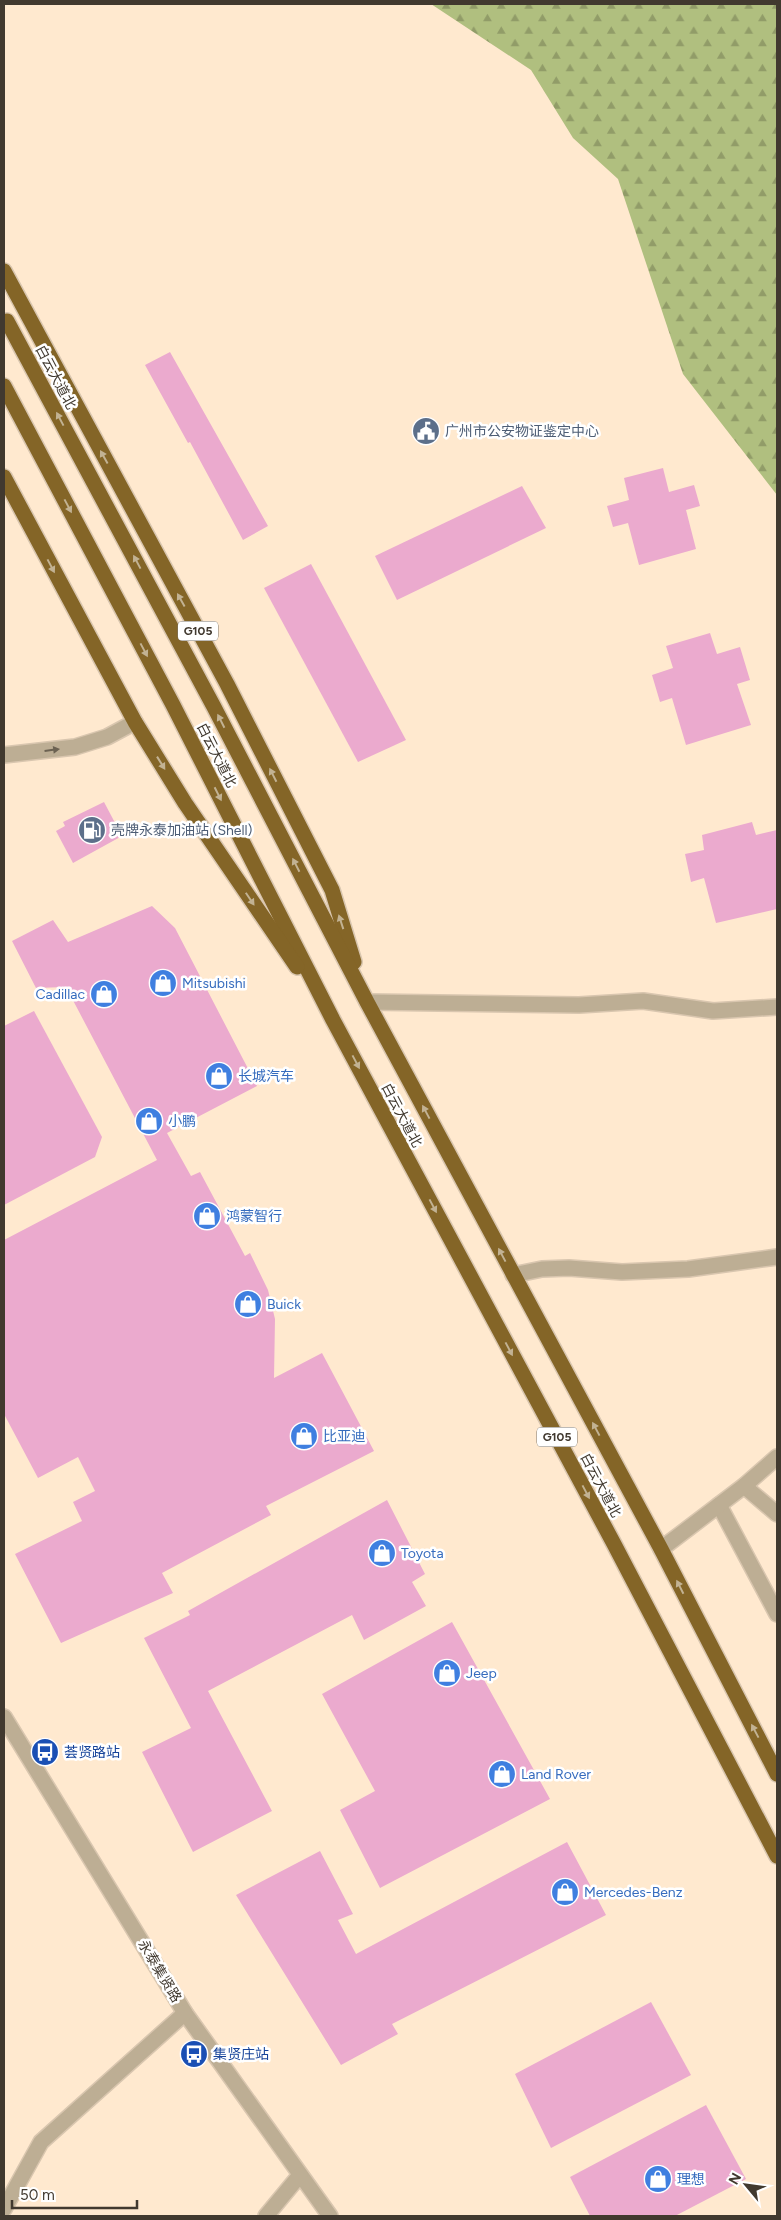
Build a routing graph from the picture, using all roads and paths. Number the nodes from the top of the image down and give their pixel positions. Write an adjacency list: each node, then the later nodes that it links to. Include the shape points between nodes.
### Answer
1 (4, 271): 7 (highway, G105, one-way to 1, via 332,890 227,684)
2 (7, 321): 7 (highway, 白云大道北 / G105, one-way to 2, via 210,698)
3 (4, 386): 9 (highway, 白云大道北 / G105, one-way to 9, via 173,705)
4 (4, 477): 5 (highway, G105, one-way to 5)
5 (135, 722): 6 (street, one-way to 5, via 75,747 106,737); 9 (highway, G105, one-way to 9, via 185,803)
6 (4, 755)
7 (367, 1002): 8 (street, via 579,1005 643,1001 713,1011); 11 (highway, 白云大道北 / G105, one-way to 7)
8 (777, 1007)
9 (333, 1020): 20 (highway, 白云大道北 / G105, one-way to 20)
10 (777, 1257): 11 (street, via 688,1269 622,1272 569,1268)
11 (513, 1275): 16 (highway, 白云大道北 / G105, one-way to 11)
12 (777, 1457): 13 (street)
13 (744, 1486): 14 (street); 15 (street)
14 (719, 1505): 16 (street); 17 (street)
15 (777, 1514)
16 (661, 1549): 19 (highway, 白云大道北 / G105, one-way to 16)
17 (777, 1614)
18 (4, 1717): 21 (street, 永泰集贤路)
19 (777, 1774)
20 (777, 1856)
21 (185, 2012): 22 (street, 永泰集贤路); 23 (street, via 40,2142)
22 (300, 2175): 24 (street); 25 (street, 永泰集贤路)
23 (4, 2209)
24 (266, 2216)
25 (330, 2216)

